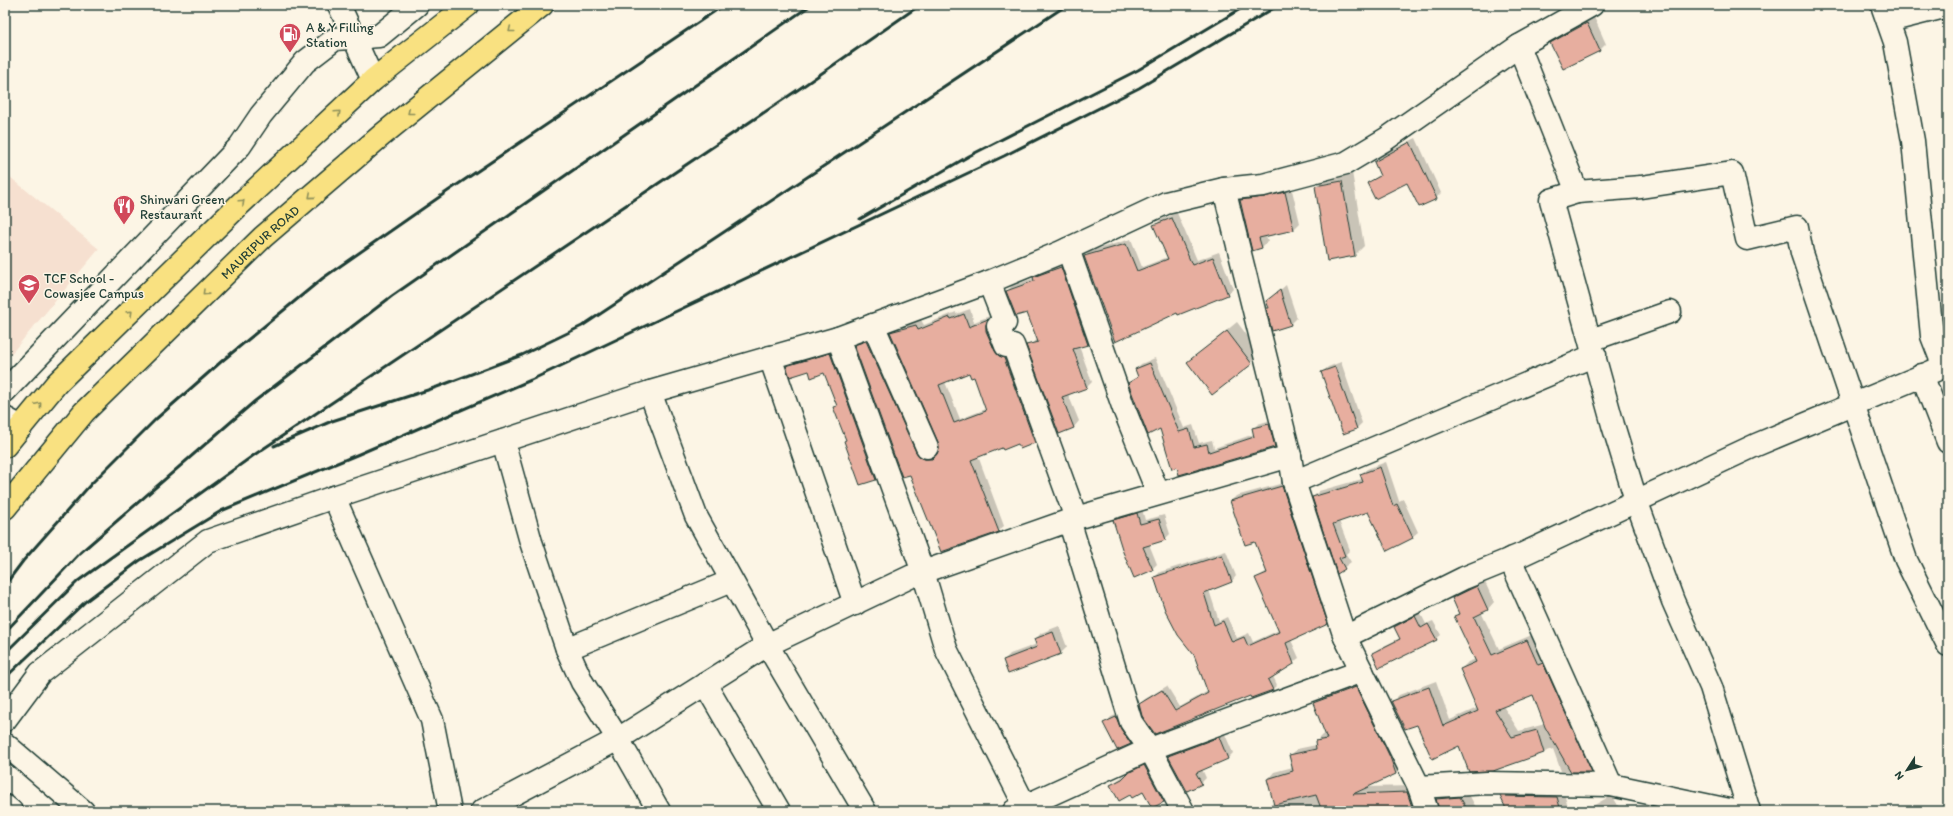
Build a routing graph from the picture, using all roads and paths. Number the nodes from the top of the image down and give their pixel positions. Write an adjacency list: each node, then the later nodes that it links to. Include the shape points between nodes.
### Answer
1 (339, 5): 8 (street)
2 (417, 5): 8 (street, via 380,36)
3 (468, 5): 10 (highway)
4 (542, 5): 35 (highway, MAURIPUR ROAD, one-way to 35, via 382,135 263,237 84,412)
5 (1592, 5): 9 (street)
6 (1948, 6): 7 (street)
7 (1885, 13): 20 (street, via 1896,42 1913,141 1932,336)
8 (353, 37): 10 (street); 22 (street, via 335,39 305,62 261,115 240,146)
9 (1519, 46): 11 (street, via 1386,139 1346,163 1263,185); 12 (street)
10 (373, 80): 25 (highway, one-way to 10)
11 (1224, 189): 13 (street, via 1166,203); 30 (street)
12 (1577, 192): 18 (street, via 1551,200); 24 (street, via 1641,187 1732,173 1747,239 1797,228 1802,253)
13 (1068, 249): 14 (street); 32 (street, via 1124,409)
14 (989, 282): 16 (street); 36 (street, via 1006,323 998,326 1006,346 1013,345)
15 (1670, 312): 18 (street)
16 (872, 325): 17 (street); 29 (street)
17 (838, 338): 19 (street); 38 (street)
18 (1593, 347): 31 (street); 34 (street)
19 (770, 357): 23 (street); 40 (street)
20 (1946, 366): 21 (street)
21 (1922, 375): 24 (street); 27 (street)
22 (5, 390)
23 (650, 392): 26 (street); 39 (street, via 696,516)
24 (1854, 405): 34 (street, via 1756,445); 43 (street, via 1906,560)
25 (13, 423): 28 (highway)
26 (503, 441): 33 (street); 44 (street, via 531,542)
27 (1948, 442)
28 (5, 446)
29 (927, 447)
30 (1290, 456): 31 (street); 32 (street)
31 (1294, 482): 41 (street)
32 (1158, 493): 36 (street)
33 (334, 497): 47 (street, via 208,541 40,673); 58 (street, via 432,720)
34 (1636, 500): 37 (street); 65 (street, via 1673,602 1711,686)
35 (5, 508)
36 (1072, 519): 38 (street); 50 (street, via 1131,722)
37 (1510, 559): 41 (street, via 1464,578); 51 (street)
38 (923, 572): 40 (street); 54 (street, via 946,649)
39 (732, 581): 42 (street); 44 (street)
40 (854, 604): 42 (street)
41 (1345, 637): 45 (street)
42 (767, 645): 46 (street); 61 (street)
43 (1948, 645)
44 (567, 649): 48 (street, via 582,682)
45 (1362, 671): 50 (street); 52 (street)
46 (705, 684): 48 (street); 60 (street)
47 (5, 720)
48 (618, 739): 55 (street); 59 (street)
49 (5, 744): 57 (street)
50 (1150, 749): 54 (street); 62 (street)
51 (1611, 785): 52 (street, via 1487,783); 64 (street)
52 (1419, 787): 63 (street)
53 (5, 806): 56 (street)
54 (1020, 808)
55 (654, 809)
56 (11, 811)
57 (83, 811)
58 (450, 811)
59 (482, 811)
60 (779, 811)
61 (865, 811)
62 (1183, 811)
63 (1427, 811)
64 (1734, 811)
65 (1749, 811)

